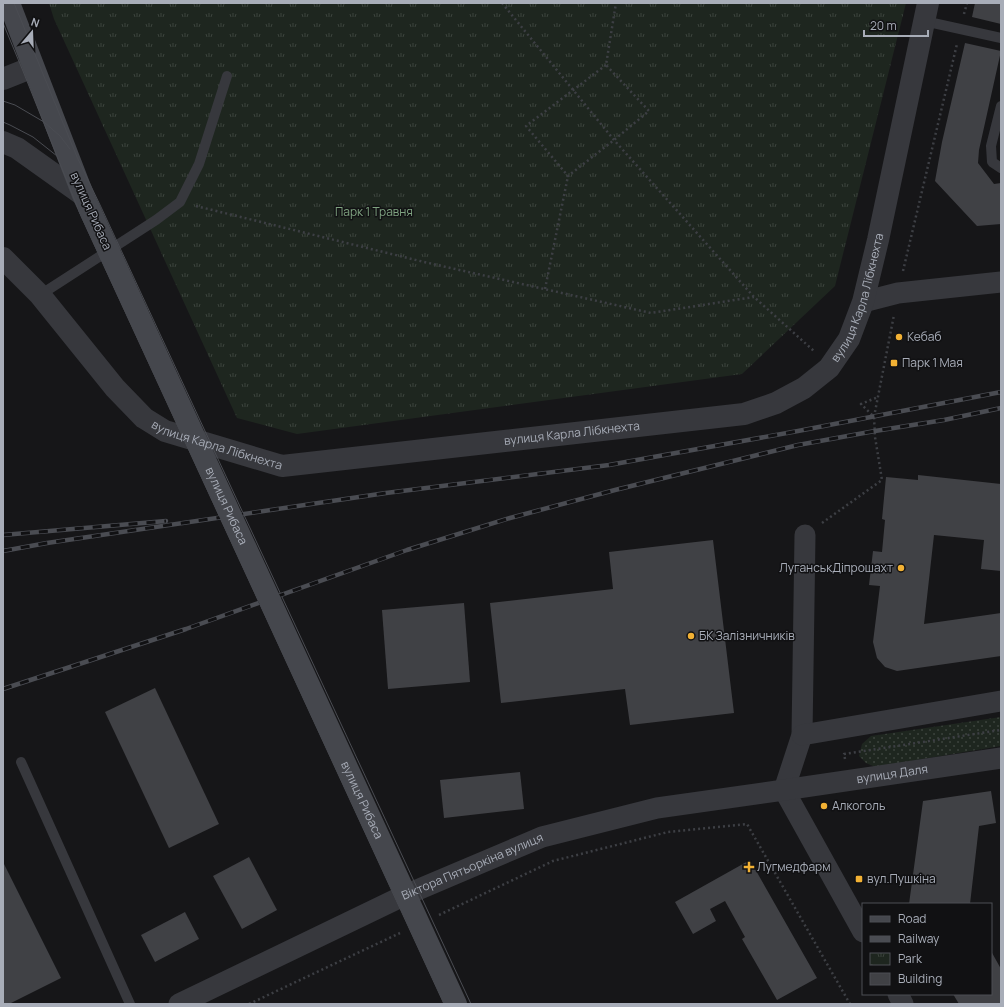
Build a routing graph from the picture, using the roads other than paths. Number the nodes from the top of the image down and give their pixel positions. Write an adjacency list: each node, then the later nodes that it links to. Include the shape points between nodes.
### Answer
1 (8, 10): 4 (main road, вулиця Рибаса)
2 (926, 12): 3 (lane, via 960,28); 14 (street, вулиця Карла Лібкнехта)
3 (1001, 38)
4 (33, 67): 6 (street); 10 (main road, вулиця Рибаса)
5 (227, 76): 13 (lane, via 199,164 180,202)
6 (3, 79)
7 (1001, 106): 9 (lane, via 991,146 992,162)
8 (3, 142): 10 (street, via 17,148)
9 (1001, 168)
10 (86, 202): 25 (main road, вулиця Рибаса, bridge)
11 (3, 258): 13 (street, вулиця Карла Лібкнехта)
12 (1001, 282): 14 (street, via 898,293)
13 (40, 295): 14 (street, вулиця Карла Лібкнехта, via 115,388 144,418 165,431 282,466 744,414 776,403 797,392 829,368 848,339)
14 (863, 302)
15 (806, 535): 17 (street)
16 (1001, 701): 17 (street)
17 (802, 735): 20 (street)
18 (1001, 758): 20 (street, вулиця Даля)
19 (21, 762): 23 (lane)
20 (784, 790): 21 (street); 24 (street, Віктора Пятьоркіна вулиця, via 657,808 542,837 403,896)
21 (862, 930)
22 (898, 995): 26 (street)
23 (130, 1004)
24 (180, 1004)
25 (456, 1004)
26 (903, 1004)

